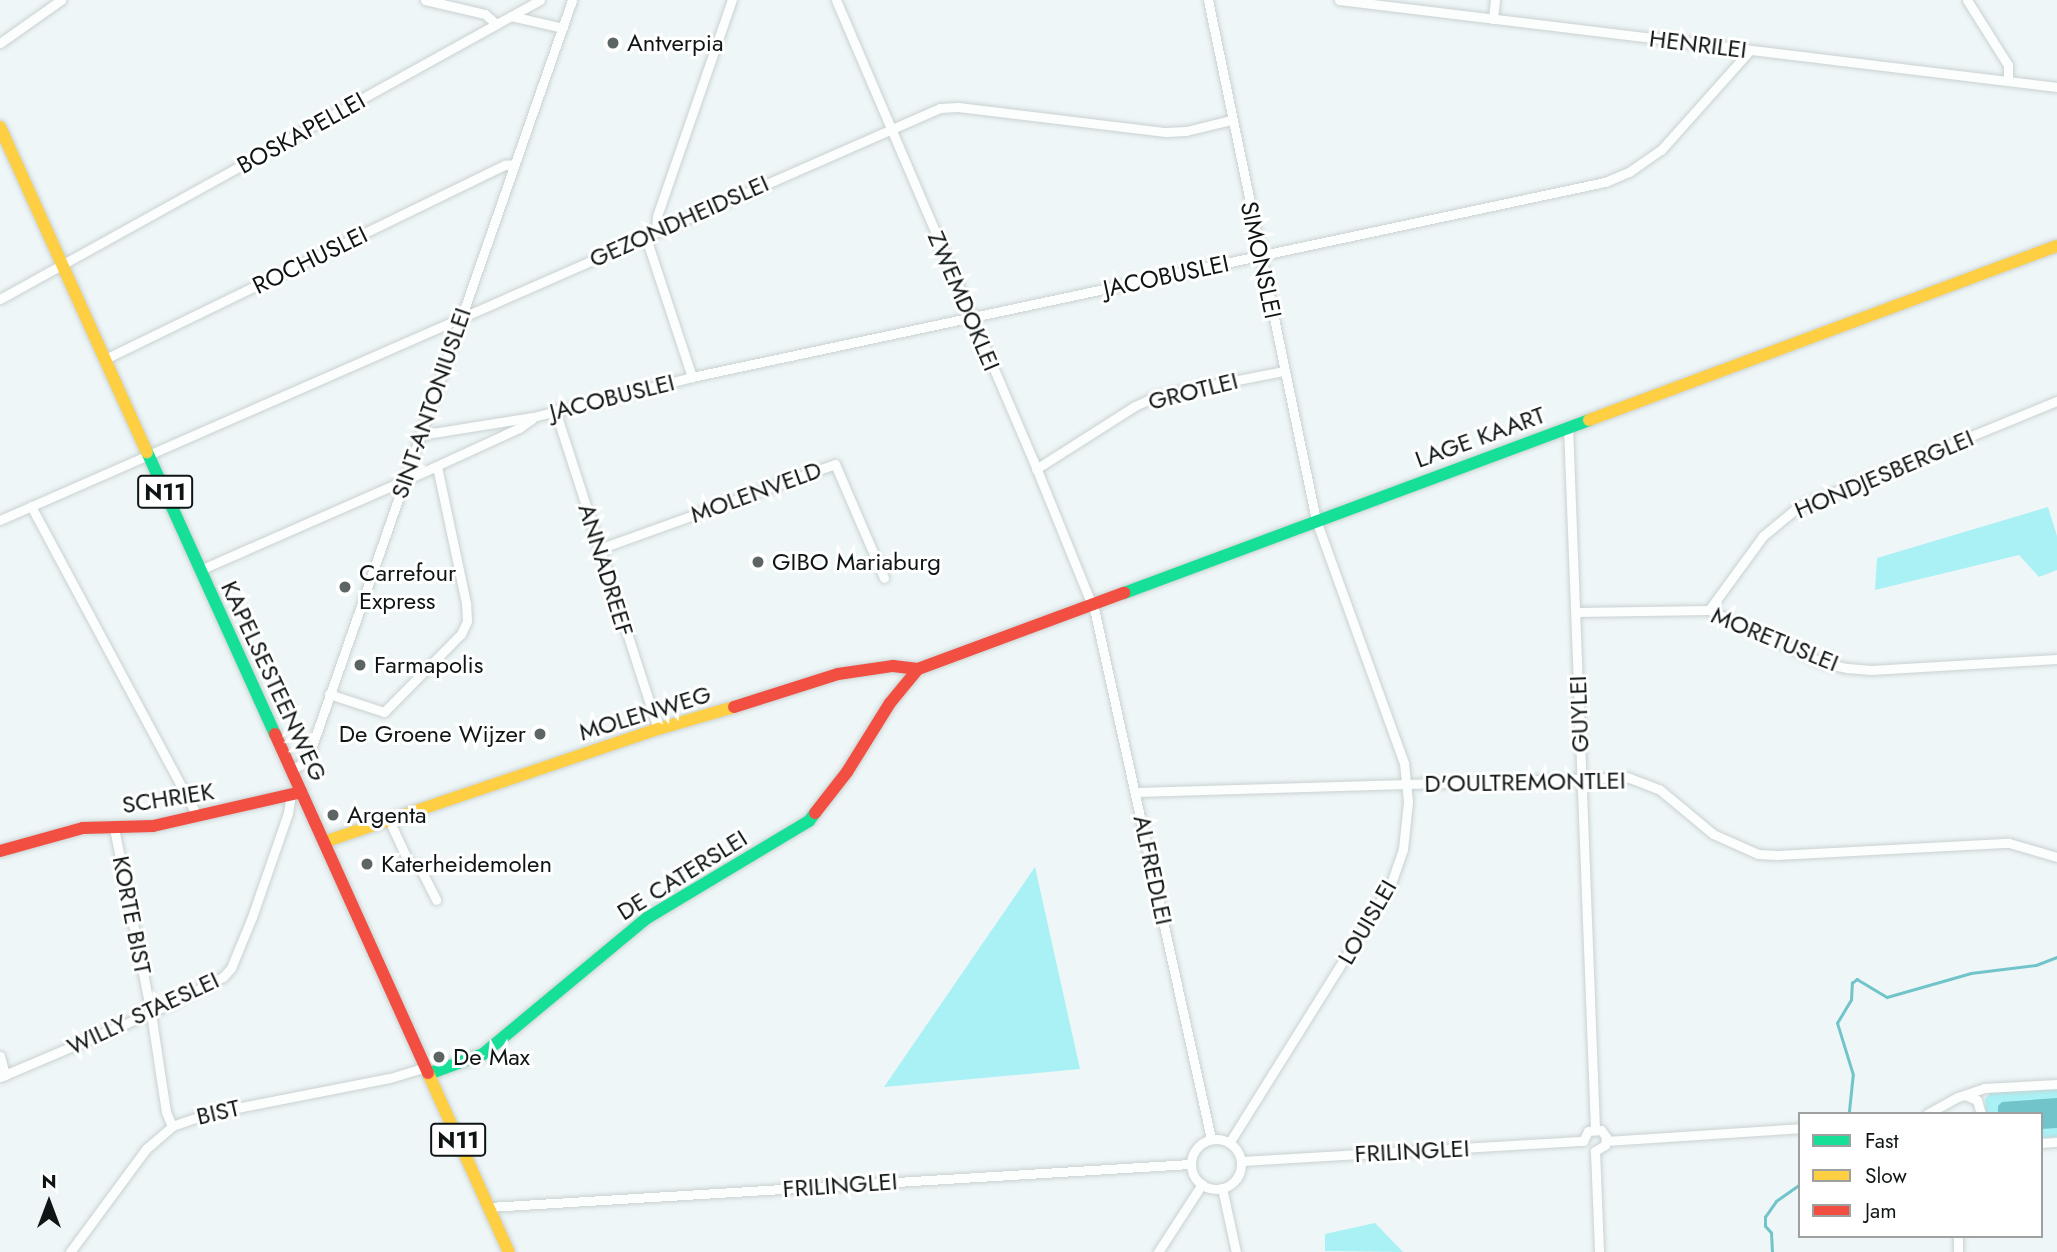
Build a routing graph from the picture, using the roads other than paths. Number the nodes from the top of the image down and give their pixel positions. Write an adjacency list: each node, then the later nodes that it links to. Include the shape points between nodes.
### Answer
1 (61, 0): 15 (street)
2 (425, 0): 13 (street, via 485,14)
3 (540, 0): 11 (street, BOSKAPELLEI)
4 (572, 0): 14 (street, SINT-ANTONIUSLEI)
5 (732, 0): 23 (street)
6 (836, 0): 21 (street, ZWEMDOKLEI)
7 (1208, 0): 19 (street, SIMONSLEI)
8 (1339, 0): 12 (street, HENRILEI)
9 (1495, 0): 12 (street)
10 (1967, 0): 17 (street, via 2008,65)
11 (511, 16): 13 (street, BOSKAPELLEI); 14 (street)
12 (1493, 19): 16 (street, HENRILEI)
13 (496, 24): 27 (street, BOSKAPELLEI)
14 (562, 29): 22 (street, SINT-ANTONIUSLEI)
15 (0, 43)
16 (1750, 50): 17 (street, HENRILEI); 26 (street, JACOBUSLEI, via 1670,142 1617,177)
17 (2008, 81): 18 (street, HENRILEI)
18 (2057, 87)
19 (1231, 120): 21 (street, GEZONDHEIDSLEI, via 1166,132 958,107 940,108); 26 (street, SIMONSLEI)
20 (0, 127): 27 (street, KAPELSESTEENWEG / N11)
21 (890, 128): 23 (street, GEZONDHEIDSLEI); 30 (street, ZWEMDOKLEI)
22 (515, 164): 29 (street, SINT-ANTONIUSLEI); 31 (street, ROCHUSLEI)
23 (656, 230): 24 (street, GEZONDHEIDSLEI)
24 (645, 235): 29 (street, GEZONDHEIDSLEI); 33 (street)
25 (2057, 246): 37 (street, LAGE KAART)
26 (1261, 256): 30 (street, JACOBUSLEI); 32 (street, SIMONSLEI)
27 (63, 266): 28 (street, BOSKAPELLEI); 31 (street, KAPELSESTEENWEG / N11)
28 (0, 299)
29 (461, 316): 38 (street, SINT-ANTONIUSLEI); 39 (street, GEZONDHEIDSLEI)
30 (971, 317): 33 (street, JACOBUSLEI); 41 (street, ZWEMDOKLEI)
31 (105, 359): 39 (street, KAPELSESTEENWEG / N11)
32 (1284, 371): 41 (street, GROTLEI, via 1156,396); 45 (street, SIMONSLEI)
33 (692, 377): 35 (street, JACOBUSLEI)
34 (2057, 401): 50 (street, HONDJESBERGLEI, via 1798,507 1763,536)
35 (555, 410): 36 (street, JACOBUSLEI); 46 (street, ANNADREEF)
36 (533, 418): 38 (street, JACOBUSLEI); 40 (street, JACOBUSLEI)
37 (1568, 426): 45 (street, LAGE KAART); 51 (street, GUYLEI)
38 (420, 435): 42 (street, SINT-ANTONIUSLEI)
39 (149, 456): 43 (street, GEZONDHEIDSLEI); 47 (street, KAPELSESTEENWEG / N11)
40 (437, 466): 42 (street, JACOBUSLEI); 54 (street, via 466,603 467,621 461,634 384,712)
41 (1036, 469): 49 (street, ZWEMDOKLEI)
42 (404, 481): 47 (street, JACOBUSLEI); 54 (street, SINT-ANTONIUSLEI)
43 (31, 506): 44 (street, GEZONDHEIDSLEI); 61 (street)
44 (0, 520)
45 (1316, 520): 49 (street, LAGE KAART); 58 (street, LOUISLEI, via 1404,763)
46 (599, 549): 48 (street, MOLENVELD, via 835,464); 55 (street, ANNADREEF)
47 (200, 570): 56 (street, KAPELSESTEENWEG / N11)
48 (884, 578)
49 (1090, 602): 53 (street, LAGE KAART); 59 (street, ALFREDLEI)
50 (1709, 610): 51 (street, MORETUSLEI); 52 (street, MORETUSLEI, via 1822,663 1847,668)
51 (1576, 612): 57 (street, GUYLEI)
52 (2057, 659)
53 (918, 668): 55 (street, MOLENWEG, via 893,666 838,674); 70 (street, DE CATERSLEI, via 809,821 647,918 483,1054)
54 (329, 694): 56 (street, SINT-ANTONIUSLEI, via 310,752)
55 (658, 729): 62 (street, MOLENWEG)
56 (291, 770): 60 (street, KAPELSESTEENWEG / N11)
57 (1581, 777): 58 (street, D'OULTREMONTLEI); 66 (street, D'OULTREMONTLEI, via 1645,782 1673,798 1713,834 1758,853 2009,843); 77 (street, GUYLEI)
58 (1406, 783): 59 (street, D'OULTREMONTLEI); 82 (street, LOUISLEI, via 1406,834 1391,884)
59 (1136, 792): 79 (street, ALFREDLEI)
60 (296, 794): 61 (street, SCHRIEK); 64 (street, KAPELSESTEENWEG / N11); 68 (street, WILLY STAESLEI, via 231,968 223,977)
61 (197, 816): 63 (street, SCHRIEK, via 153,826)
62 (390, 822): 64 (street, MOLENWEG); 67 (street, via 408,863 419,866)
63 (114, 828): 65 (street, SCHRIEK, via 83,828); 68 (street, KORTE BIST)
64 (324, 842): 70 (street, KAPELSESTEENWEG / N11)
65 (0, 851)
66 (2057, 857)
67 (436, 900)
68 (151, 1013): 71 (street, WILLY STAESLEI); 76 (street, KORTE BIST)
69 (0, 1056): 71 (street)
70 (426, 1070): 76 (street, BIST, via 206,1114); 88 (street, KAPELSESTEENWEG / N11)
71 (3, 1076)
72 (2057, 1084): 73 (street, via 1984,1088)
73 (1965, 1095): 74 (street); 75 (street, via 1977,1100)
74 (1931, 1112)
75 (1980, 1112)
76 (172, 1126): 89 (street, BIST, via 146,1149)
77 (1595, 1128): 80 (street); 81 (street, via 1604,1133)
78 (1798, 1128): 81 (street)
79 (1211, 1139): 82 (street); 85 (street, via 1197,1148)
80 (1583, 1140): 83 (street); 84 (street, FRILINGLEI)
81 (1606, 1141): 83 (street, via 1603,1149)
82 (1230, 1142): 84 (street)
83 (1595, 1151): 93 (street)
84 (1242, 1161): 87 (street, via 1237,1178)
85 (1191, 1164): 86 (street); 88 (street, FRILINGLEI)
86 (1202, 1184): 87 (street); 91 (street)
87 (1222, 1188): 92 (street)
88 (489, 1207): 90 (street, KAPELSESTEENWEG / N11)
89 (70, 1252)
90 (509, 1252)
91 (1158, 1252)
92 (1236, 1252)
93 (1599, 1252)

